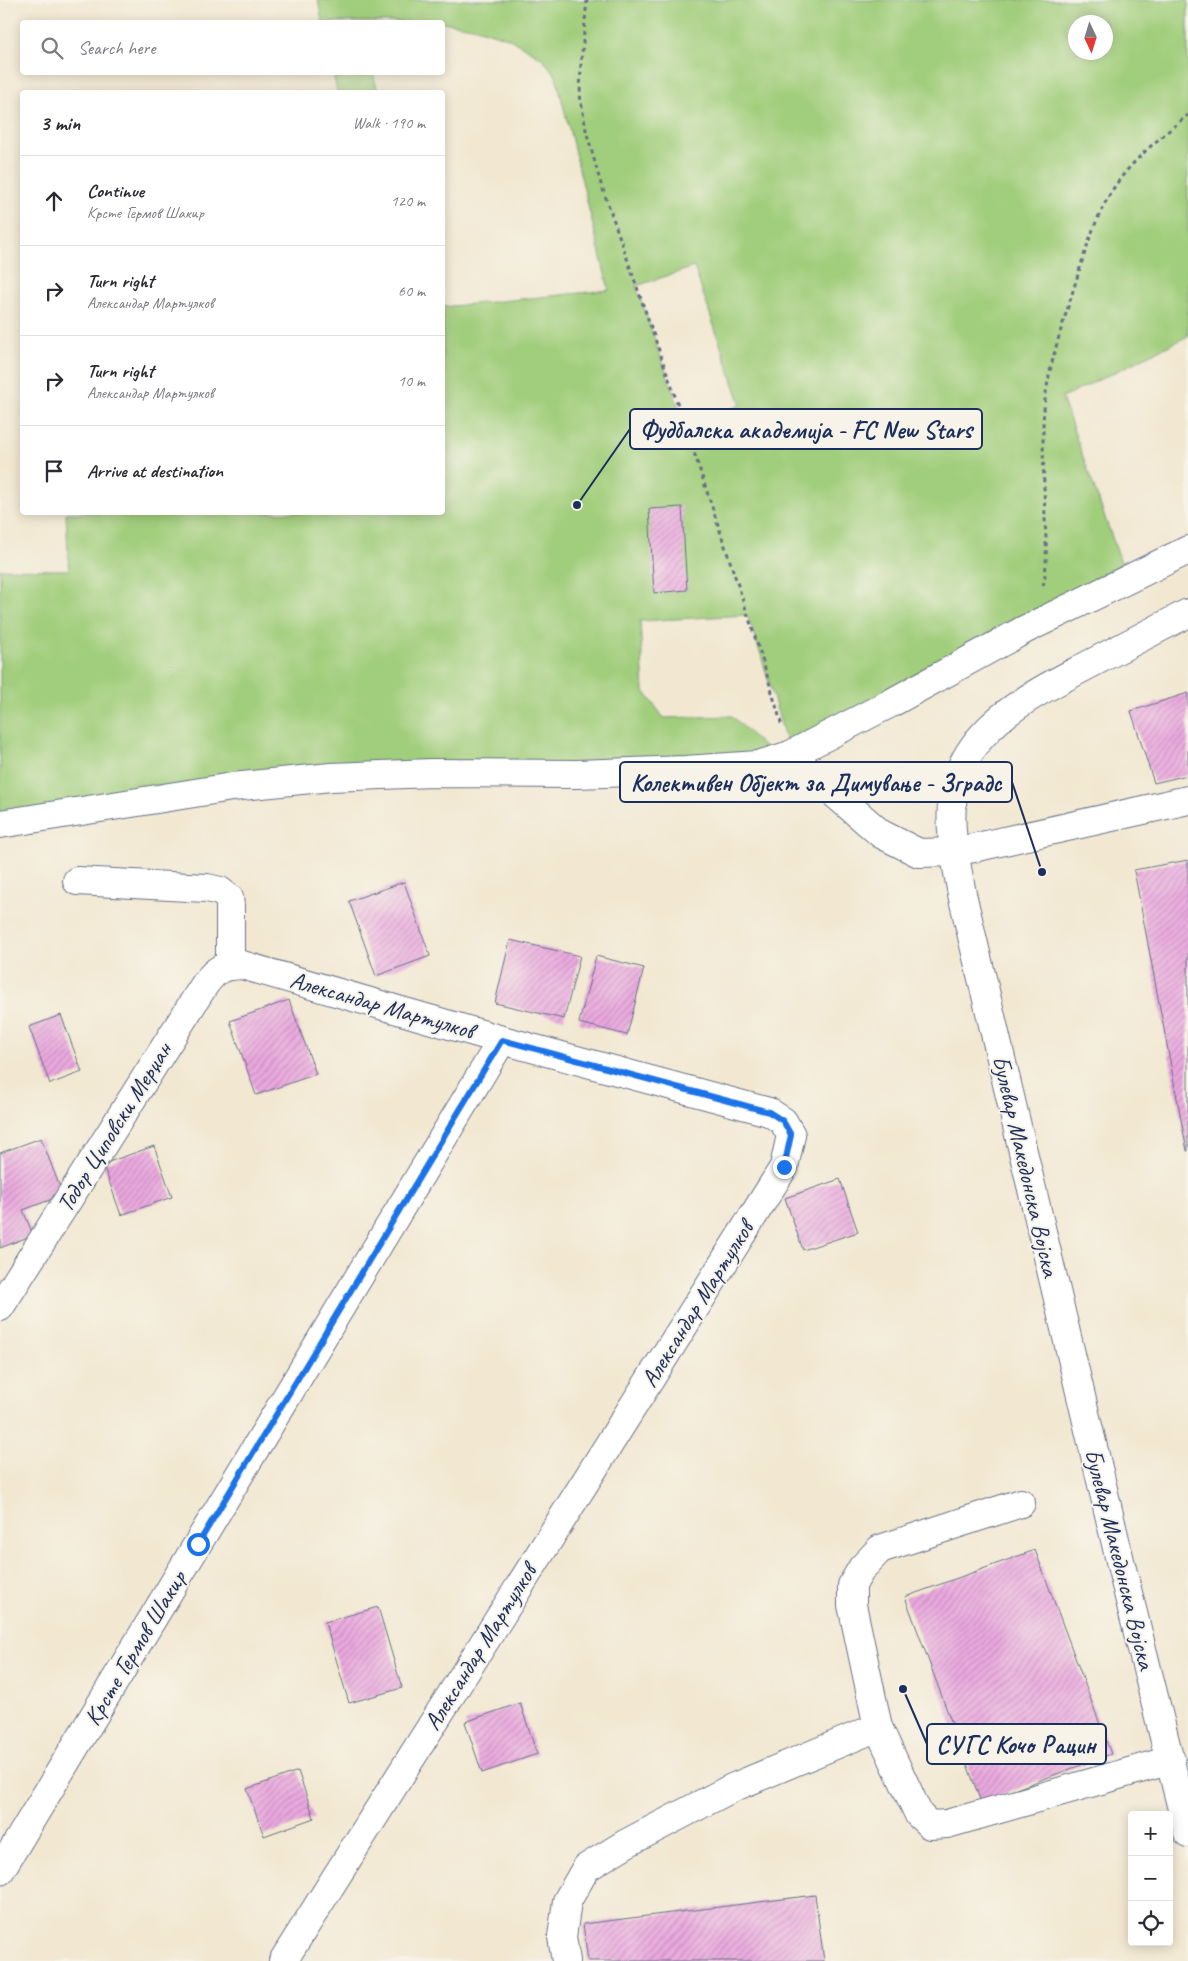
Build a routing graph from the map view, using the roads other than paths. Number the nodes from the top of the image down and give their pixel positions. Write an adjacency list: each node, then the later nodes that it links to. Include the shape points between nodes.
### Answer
1 (1188, 550): 3 (street, via 1024,630)
2 (1188, 613): 6 (street, Булевар Македонска Војска, via 1028,697 979,738 968,754 953,794 951,820)
3 (790, 755): 5 (street, via 758,765 685,770 577,774 432,773 280,781); 6 (street, via 880,834 897,844 919,853)
4 (1188, 800): 6 (street)
5 (0, 824)
6 (955, 852): 13 (street, Булевар Македонска Војска, via 962,894 1120,1565)
7 (77, 881): 8 (street, via 220,891 229,898)
8 (236, 965): 9 (street, Александар Мартулков); 10 (street, Тодор Циповски Мерџан, via 218,968 205,984)
9 (502, 1040): 15 (street, Крсте Гермов Шакир); 16 (street, Александар Мартулков, via 769,1112 783,1121 791,1135 787,1158)
10 (0, 1308)
11 (1021, 1503): 12 (street, via 880,1549 862,1568 852,1585 852,1605)
12 (878, 1727): 13 (street, via 919,1815 930,1825 947,1824); 17 (street, via 732,1788 624,1844 586,1868 567,1901 562,1936)
13 (1170, 1760): 14 (street, Булевар Македонска Војска)
14 (1188, 1833)
15 (0, 1871)
16 (283, 1961)
17 (566, 1961)

